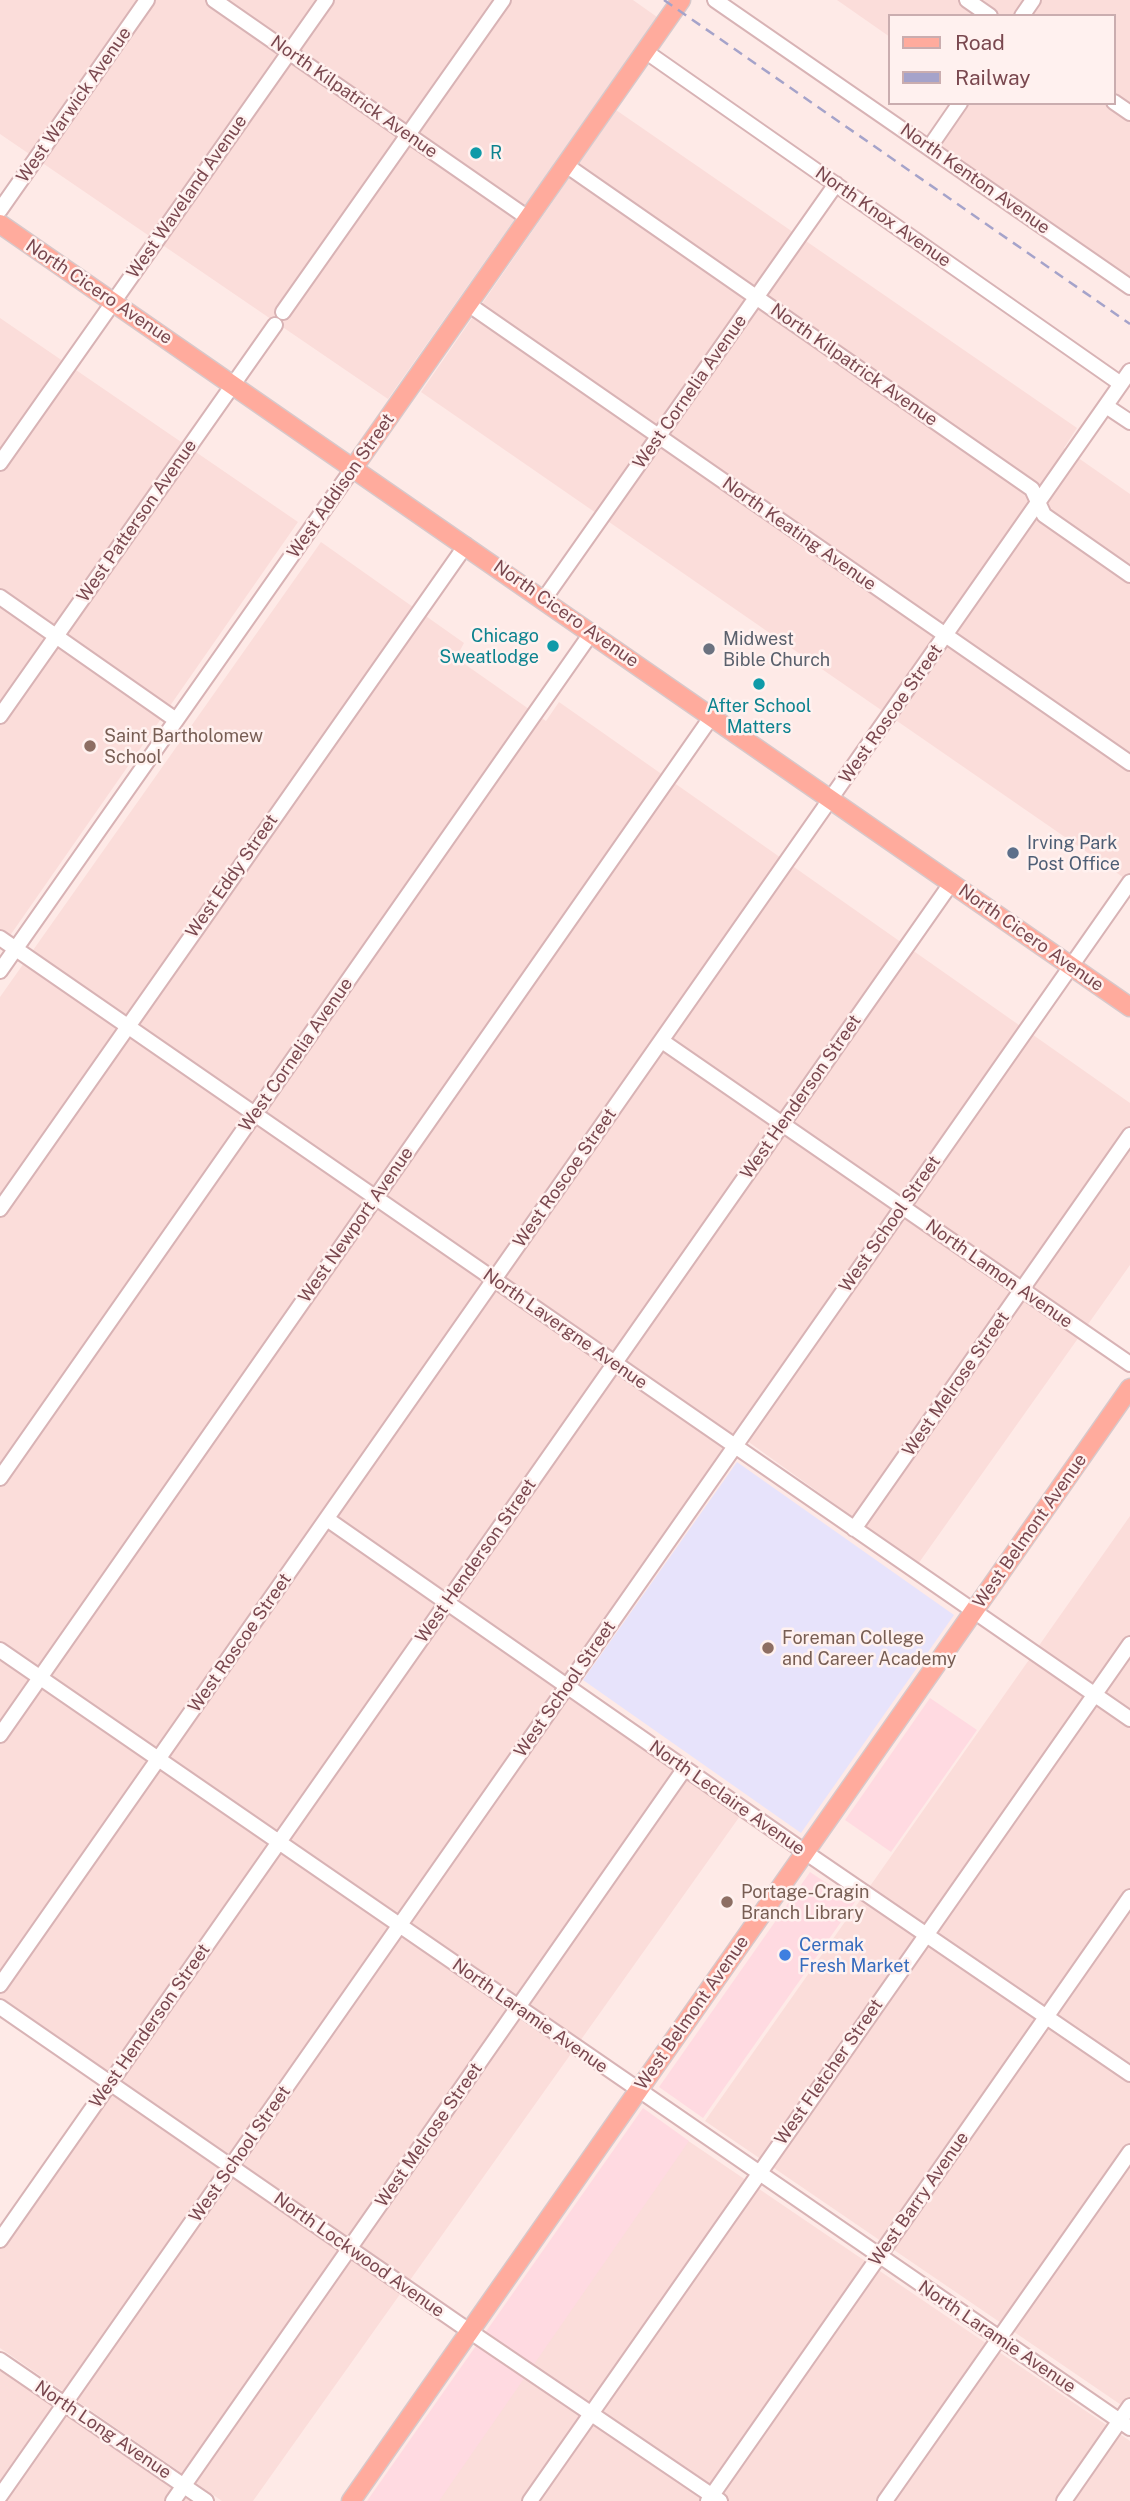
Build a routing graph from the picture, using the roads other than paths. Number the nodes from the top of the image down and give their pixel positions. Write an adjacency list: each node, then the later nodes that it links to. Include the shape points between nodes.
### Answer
1 (147, 0): 16 (street, West Warwick Avenue)
2 (214, 0): 10 (street, North Kilpatrick Avenue)
3 (326, 0): 10 (street, West Waveland Avenue)
4 (503, 0): 12 (street, West Patterson Avenue)
5 (681, 0): 9 (main road, West Addison Street)
6 (715, 0): 13 (street, North Kenton Avenue)
7 (967, 0): 8 (street)
8 (987, 14)
9 (645, 51): 14 (main road, West Addison Street); 15 (street, North Knox Avenue)
10 (289, 52): 12 (street, North Kilpatrick Avenue); 21 (street, West Waveland Avenue)
11 (959, 105): 13 (street)
12 (408, 135): 17 (street, North Kilpatrick Avenue); 24 (street, West Patterson Avenue)
13 (929, 148): 19 (street, North Kenton Avenue)
14 (565, 165): 17 (main road, West Addison Street); 20 (street, North Kilpatrick Avenue)
15 (836, 184): 20 (street, West Cornelia Avenue); 23 (street, North Knox Avenue)
16 (0, 210)
17 (528, 218): 22 (main road, West Addison Street)
18 (0, 224): 21 (main road, North Cicero Avenue)
19 (1130, 287)
20 (756, 298): 27 (street, West Cornelia Avenue); 30 (street, North Kilpatrick Avenue, via 1032,489)
21 (113, 302): 24 (main road, North Cicero Avenue); 28 (street, West Waveland Avenue)
22 (468, 304): 27 (street, North Keating Avenue); 29 (main road, West Addison Street)
23 (1126, 378): 25 (street, West Roscoe Street)
24 (233, 384): 29 (main road, North Cicero Avenue); 36 (street, West Patterson Avenue)
25 (1106, 405): 26 (street); 30 (street, West Roscoe Street)
26 (1130, 422)
27 (658, 436): 34 (street, West Cornelia Avenue); 37 (street, North Keating Avenue)
28 (0, 463)
29 (354, 467): 31 (main road, North Cicero Avenue); 40 (street, West Addison Street)
30 (1038, 503): 32 (street, North Kilpatrick Avenue, via 1044,515); 37 (street, West Roscoe Street)
31 (466, 545): 34 (main road, North Cicero Avenue); 50 (street, West Eddy Street)
32 (1130, 575)
33 (0, 597): 36 (street)
34 (544, 599): 35 (main road, North Cicero Avenue)
35 (592, 632): 39 (main road, North Cicero Avenue); 52 (street, West Cornelia Avenue)
36 (56, 636): 38 (street, West Patterson Avenue); 40 (street)
37 (945, 636): 41 (street, North Keating Avenue); 42 (street, West Roscoe Street)
38 (0, 716)
39 (712, 716): 42 (main road, North Cicero Avenue); 55 (street, West Newport Avenue)
40 (176, 720): 46 (street, West Addison Street)
41 (1130, 764)
42 (831, 799): 44 (main road, North Cicero Avenue); 51 (street, West Roscoe Street)
43 (1130, 882): 47 (street, West School Street)
44 (952, 883): 47 (main road, North Cicero Avenue); 53 (street, West Henderson Street)
45 (0, 938): 46 (street, North Lavergne Avenue)
46 (16, 948): 48 (street, West Addison Street); 50 (street, North Lavergne Avenue)
47 (1071, 966): 49 (main road, North Cicero Avenue); 56 (street, West School Street)
48 (0, 971)
49 (1130, 1007)
50 (127, 1026): 52 (street, North Lavergne Avenue); 57 (street, West Eddy Street)
51 (662, 1041): 53 (street, North Lamon Avenue); 58 (street, West Roscoe Street)
52 (255, 1114): 55 (street, North Lavergne Avenue); 64 (street, West Cornelia Avenue)
53 (782, 1124): 56 (street, North Lamon Avenue); 60 (street, West Henderson Street)
54 (1130, 1135): 59 (street, West Melrose Street)
55 (375, 1197): 58 (street, North Lavergne Avenue); 71 (street, West Newport Avenue)
56 (902, 1207): 59 (street, North Lamon Avenue); 63 (street, West School Street)
57 (0, 1209)
58 (494, 1280): 60 (street, North Lavergne Avenue); 65 (street, West Roscoe Street)
59 (1022, 1290): 61 (street, North Lamon Avenue); 66 (street, West Melrose Street)
60 (615, 1363): 63 (street, North Lavergne Avenue); 67 (street, West Henderson Street)
61 (1130, 1364)
62 (1130, 1388): 68 (main road, West Belmont Avenue)
63 (735, 1446): 66 (street, North Lavergne Avenue); 72 (street, West School Street)
64 (0, 1478)
65 (327, 1519): 67 (street, North Leclaire Avenue); 76 (street, West Roscoe Street)
66 (854, 1529): 68 (street, North Lavergne Avenue)
67 (447, 1602): 72 (street, North Leclaire Avenue); 78 (street, West Henderson Street)
68 (974, 1611): 73 (street, North Lavergne Avenue); 79 (main road, West Belmont Avenue)
69 (1130, 1644): 73 (street, West Fletcher Street)
70 (0, 1650): 71 (street, North Laramie Avenue)
71 (40, 1678): 75 (street, West Newport Avenue); 76 (street, North Laramie Avenue)
72 (566, 1686): 77 (street, North Leclaire Avenue); 81 (street, West School Street)
73 (1094, 1695): 74 (street, North Lavergne Avenue); 82 (street, West Fletcher Street)
74 (1130, 1719)
75 (0, 1735)
76 (158, 1759): 78 (street, North Laramie Avenue); 83 (street, West Roscoe Street)
77 (685, 1768): 79 (street, North Leclaire Avenue); 85 (street, West Melrose Street)
78 (279, 1843): 81 (street, North Laramie Avenue); 88 (street, West Henderson Street)
79 (805, 1852): 82 (street, North Leclaire Avenue); 89 (main road, West Belmont Avenue)
80 (1130, 1897): 86 (street, West Barry Avenue)
81 (399, 1926): 85 (street, North Laramie Avenue); 91 (street, West School Street)
82 (925, 1934): 86 (street, North Leclaire Avenue); 92 (street, West Fletcher Street)
83 (0, 1985)
84 (0, 2007): 88 (street, North Lockwood Avenue)
85 (518, 2008): 89 (street, North Laramie Avenue); 94 (street, West Melrose Street)
86 (1046, 2017): 87 (street, North Leclaire Avenue); 95 (street, West Barry Avenue)
87 (1130, 2074)
88 (110, 2083): 91 (street, North Lockwood Avenue); 93 (street, West Henderson Street)
89 (638, 2091): 92 (street, North Laramie Avenue); 96 (main road, West Belmont Avenue)
90 (1130, 2152): 97 (street)
91 (231, 2166): 94 (street, North Lockwood Avenue); 99 (street, West School Street)
92 (758, 2173): 95 (street, North Laramie Avenue); 101 (street, West Fletcher Street)
93 (0, 2240)
94 (350, 2248): 96 (street, North Lockwood Avenue); 103 (street, West Melrose Street)
95 (879, 2256): 97 (street, North Laramie Avenue); 105 (street, West Barry Avenue)
96 (470, 2331): 101 (street, North Lockwood Avenue); 108 (main road, West Belmont Avenue)
97 (999, 2338): 102 (street, North Laramie Avenue); 110 (street)
98 (0, 2360): 99 (street, North Long Avenue)
99 (65, 2404): 103 (street, North Long Avenue); 104 (street, West School Street)
100 (1130, 2406): 102 (street)
101 (592, 2413): 105 (street, North Lockwood Avenue); 109 (street, West Fletcher Street)
102 (1125, 2424): 111 (street)
103 (184, 2486): 106 (street, West Melrose Street); 107 (street, North Long Avenue)
104 (0, 2496)
105 (714, 2499)
106 (173, 2501)
107 (206, 2501)
108 (351, 2501)
109 (530, 2501)
110 (885, 2501)
111 (1064, 2501)

